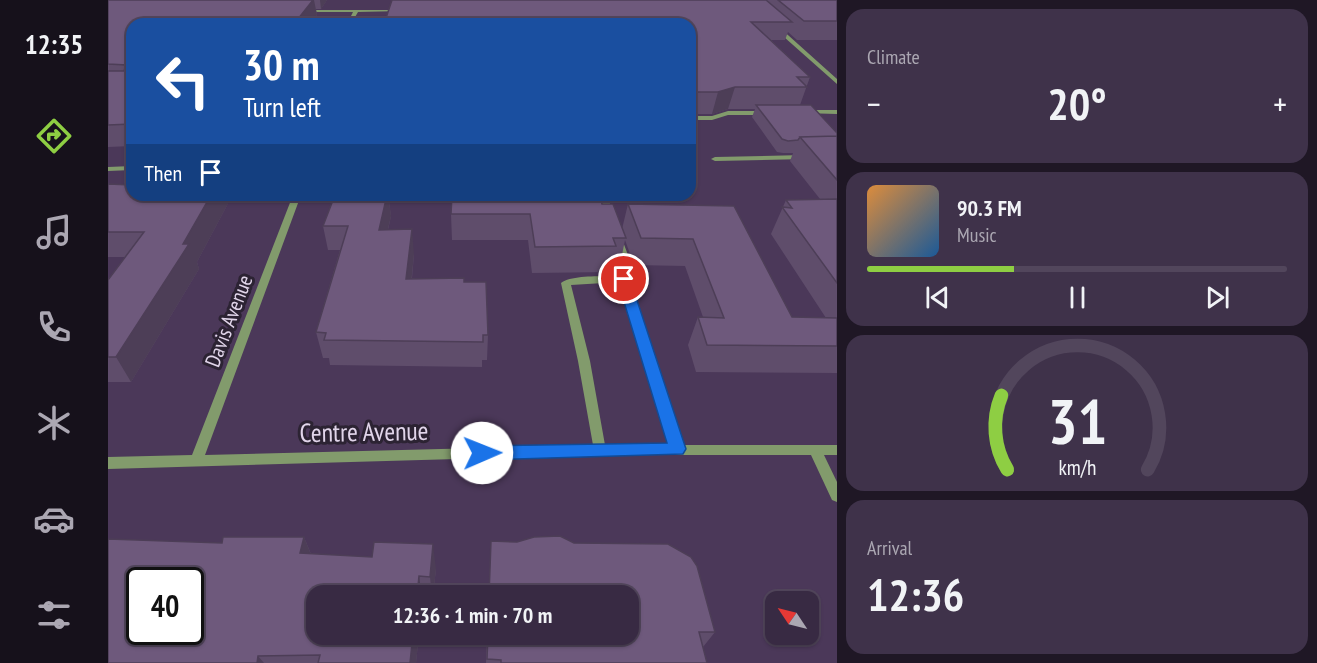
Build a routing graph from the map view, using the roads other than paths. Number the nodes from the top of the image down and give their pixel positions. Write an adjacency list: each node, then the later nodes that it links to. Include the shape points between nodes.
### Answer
1 (300, 11): 2 (street)
2 (356, 11): 3 (street); 4 (street)
3 (414, 11)
4 (352, 18)
5 (772, 24): 6 (street)
6 (837, 82)
7 (794, 112): 8 (street)
8 (837, 112)
9 (772, 113): 10 (street)
10 (696, 118)
11 (815, 156): 12 (street)
12 (715, 159)
13 (126, 168): 14 (street)
14 (108, 169)
15 (295, 201): 22 (street, Davis Avenue)
16 (605, 201): 17 (street, via 630,274)
17 (624, 279): 18 (street); 19 (street, via 566,283)
18 (678, 449): 19 (street, Centre Avenue); 20 (street, Centre Avenue)
19 (600, 450): 22 (street, Centre Avenue)
20 (815, 450): 21 (street, Centre Avenue); 24 (street)
21 (837, 450)
22 (197, 460): 23 (street, Centre Avenue)
23 (108, 463)
24 (837, 496)

